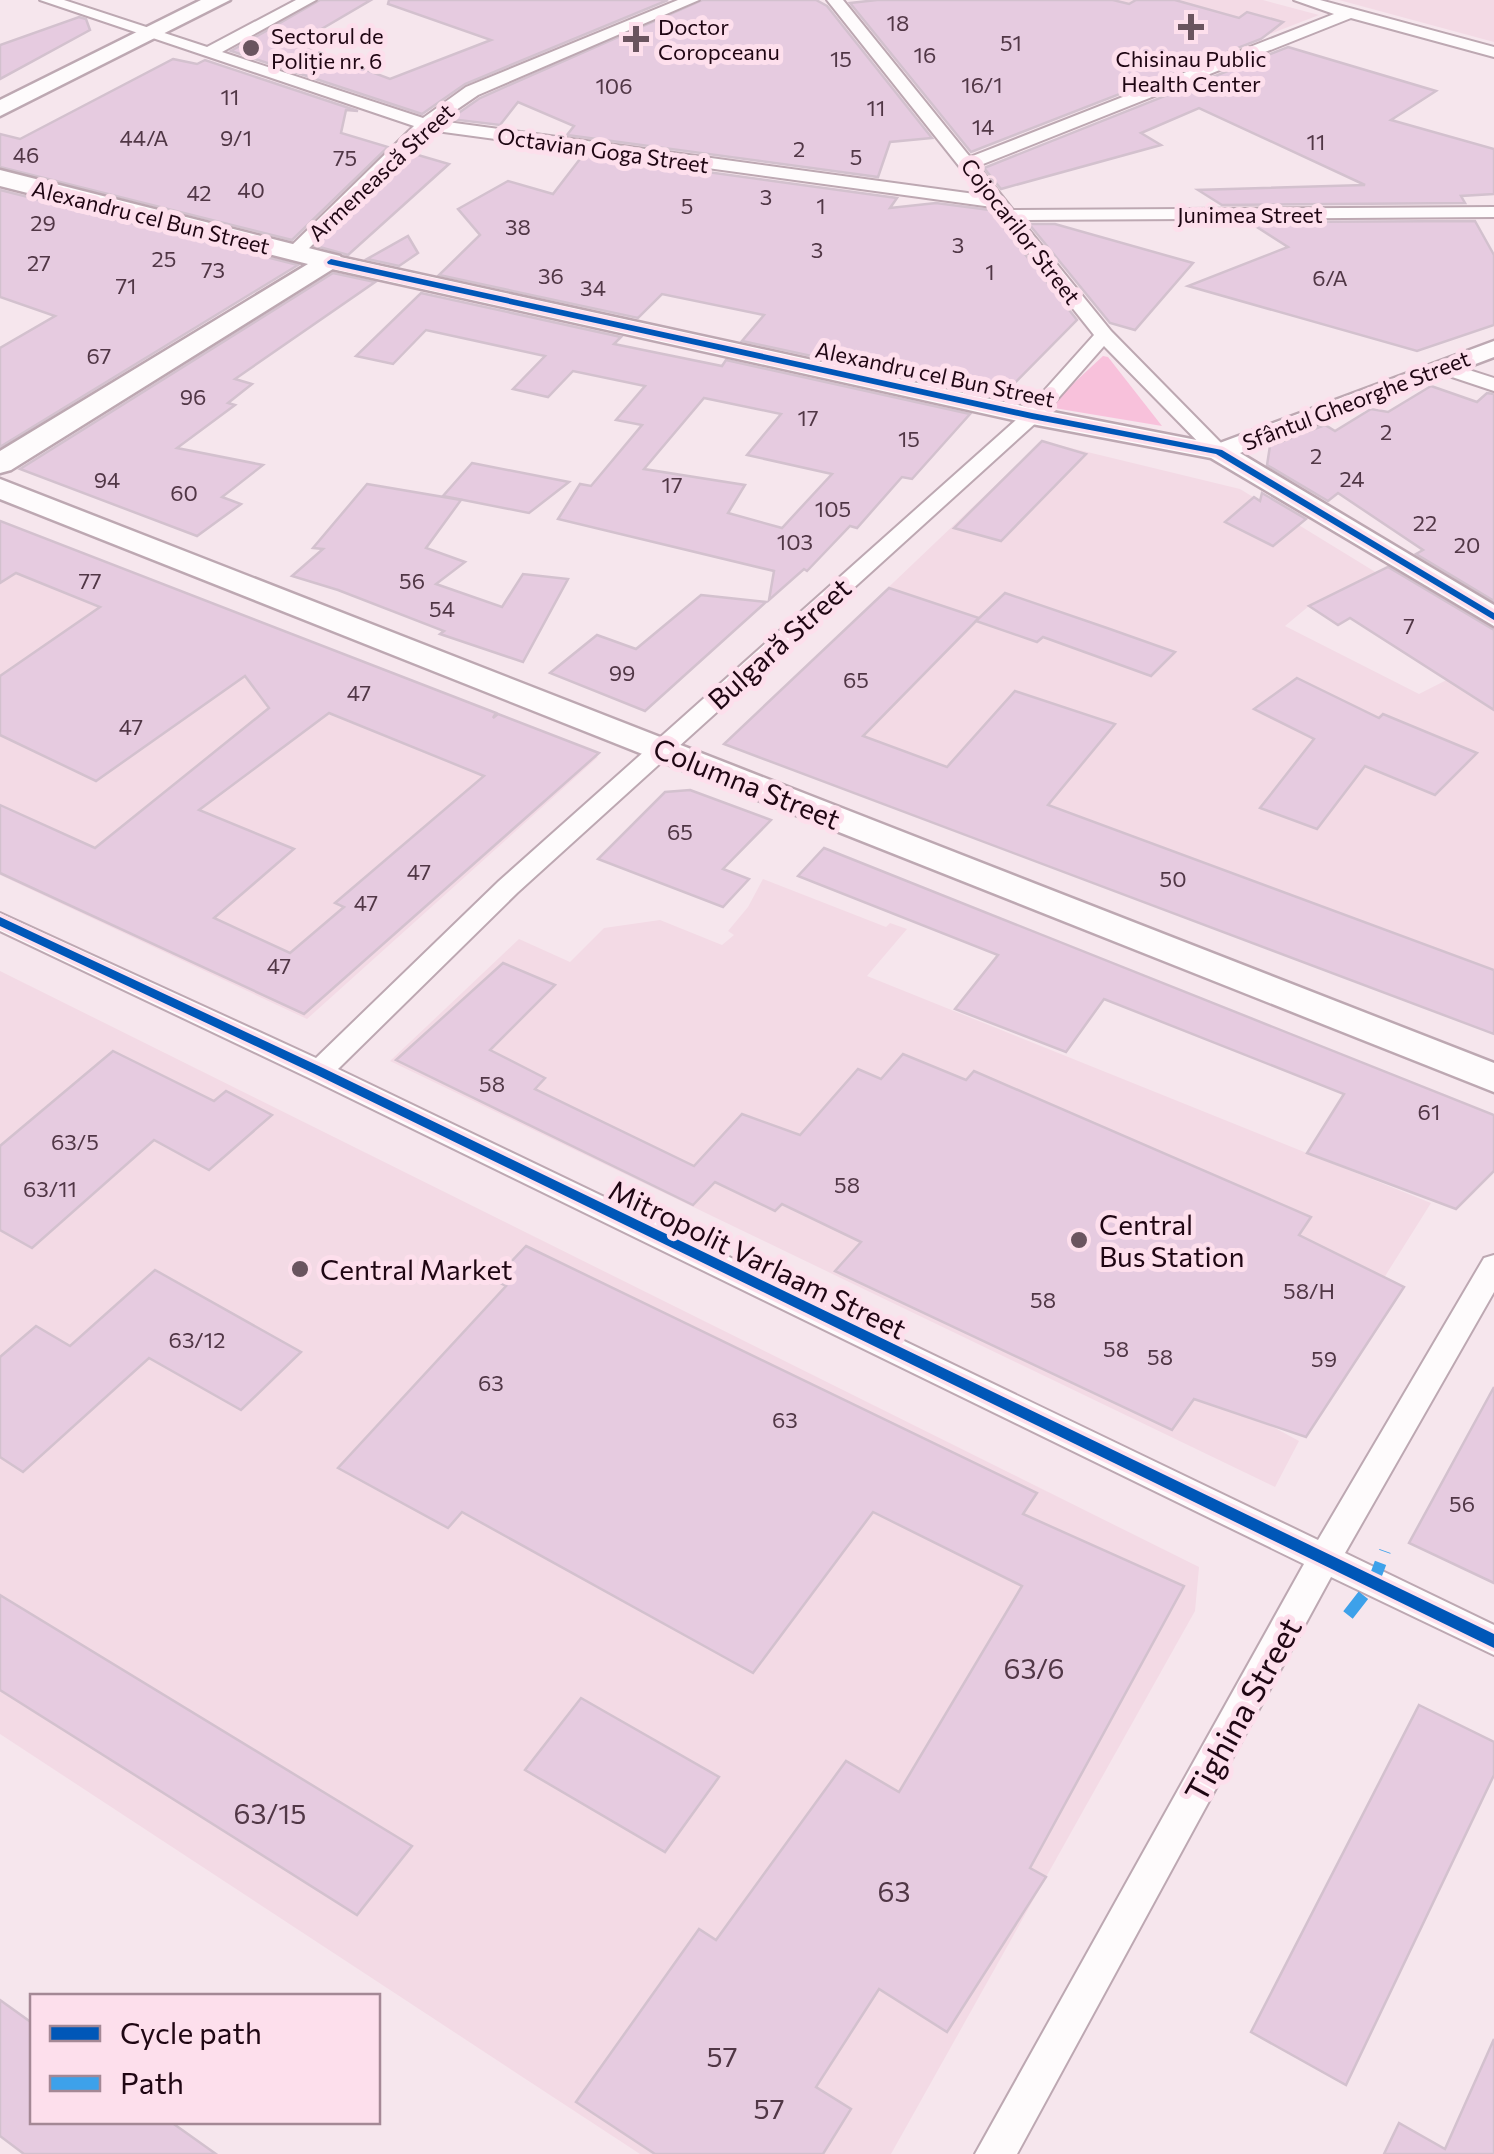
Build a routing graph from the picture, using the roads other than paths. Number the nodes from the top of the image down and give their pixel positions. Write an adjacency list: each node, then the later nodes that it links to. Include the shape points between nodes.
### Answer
1 (48, 0): 8 (street, Octavian Goga Street)
2 (219, 0): 8 (main road)
3 (308, 0): 9 (street)
4 (691, 0): 12 (street, Armenească Street, via 486,82)
5 (835, 0): 13 (street, Cojocarilor Street)
6 (1302, 0): 7 (street)
7 (1350, 13): 10 (street); 13 (street)
8 (154, 33): 9 (street, Octavian Goga Street); 11 (main road)
9 (210, 52): 12 (street, Octavian Goga Street)
10 (1494, 52)
11 (0, 109)
12 (425, 124): 15 (street, Octavian Goga Street); 17 (street, Armenească Street)
13 (968, 164): 15 (street, Cojocarilor Street)
14 (0, 178): 17 (main road, Alexandru cel Bun Street)
15 (1001, 209): 16 (street, Junimea Street); 19 (street, Cojocarilor Street)
16 (1494, 212)
17 (294, 253): 18 (main road, Alexandru cel Bun Street)
18 (330, 262): 23 (street, Alexandru cel Bun Street); 25 (main road, Armenească Street)
19 (1104, 335): 23 (street, Bulgară Street); 24 (street, Cojocarilor Street)
20 (1494, 348): 21 (street, Sfântul Gheorghe Street)
21 (1444, 368): 22 (street); 24 (street, Sfântul Gheorghe Street)
22 (1494, 385)
23 (1032, 416): 24 (street, Alexandru cel Bun Street); 28 (street, Bulgară Street)
24 (1219, 452): 27 (street, Alexandru cel Bun Street)
25 (0, 464)
26 (0, 488): 28 (main road, Columna Street)
27 (1494, 617)
28 (660, 749): 30 (street, Bulgară Street); 31 (main road, Columna Street)
29 (0, 921): 30 (street, Mitropolit Varlaam Street)
30 (319, 1071): 33 (street, Mitropolit Varlaam Street)
31 (1494, 1078)
32 (1494, 1266): 33 (street, Tighina Street)
33 (1323, 1561): 34 (street, Mitropolit Varlaam Street); 35 (street, Tighina Street)
34 (1494, 1641)
35 (996, 2154)

